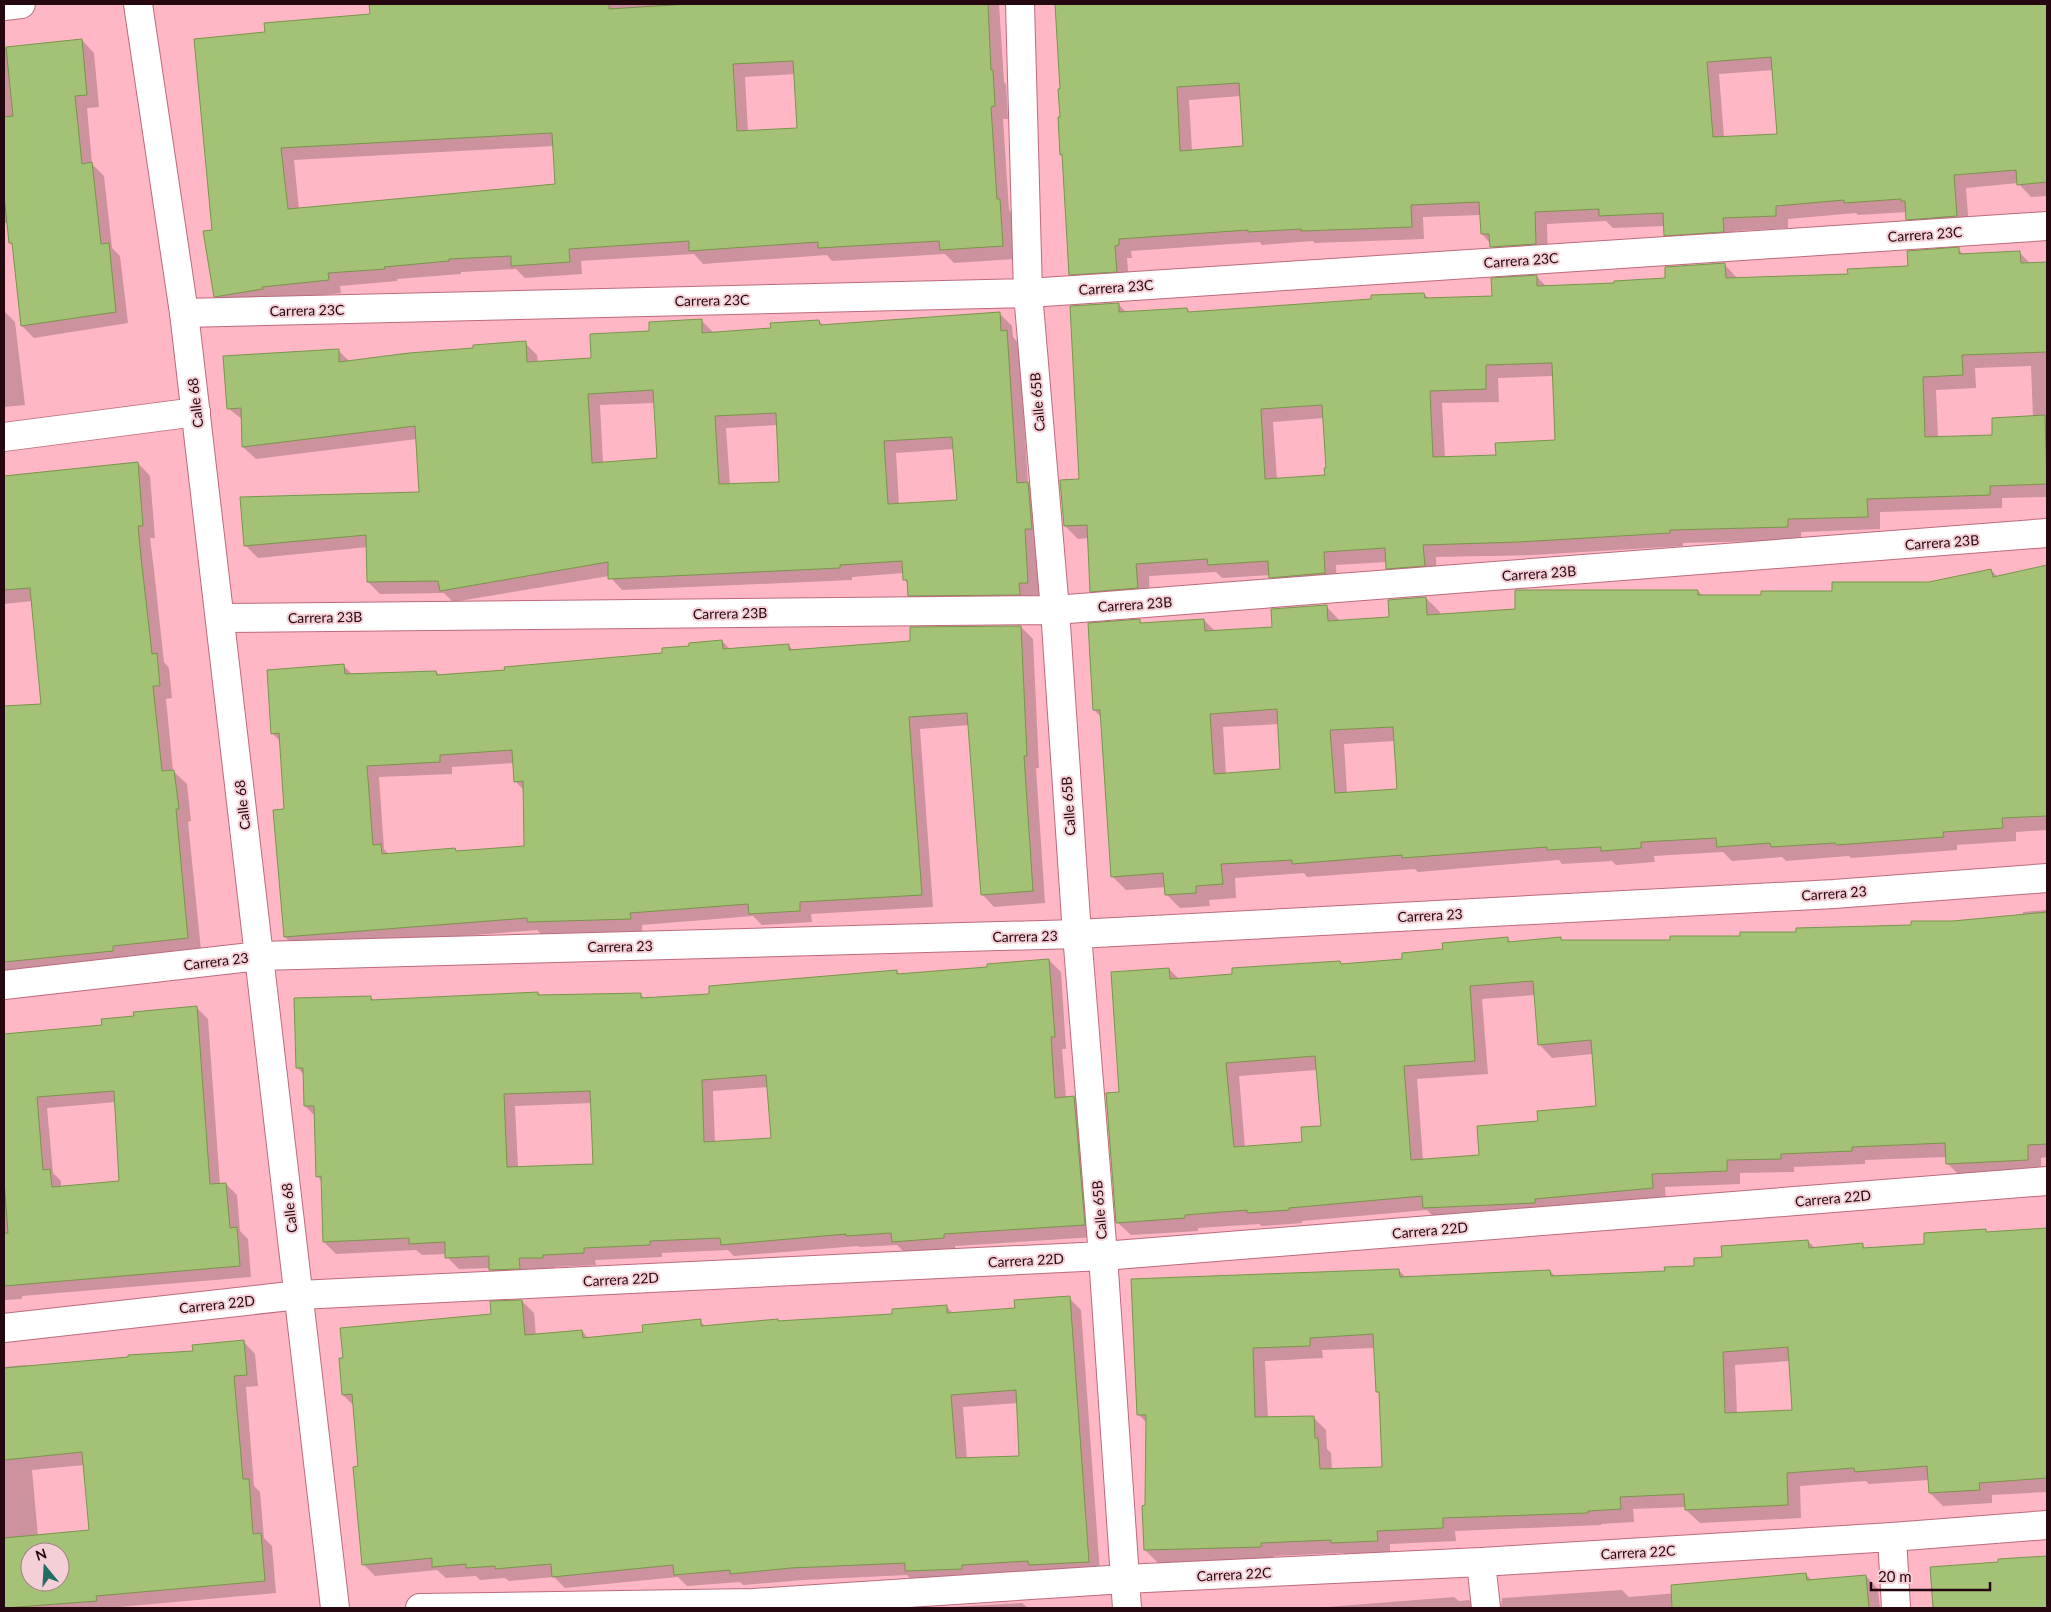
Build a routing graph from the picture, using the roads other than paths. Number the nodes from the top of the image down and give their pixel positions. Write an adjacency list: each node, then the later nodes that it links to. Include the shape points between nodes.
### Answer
1 (21, 4): 4 (street)
2 (138, 4): 7 (street, Calle 68)
3 (1020, 4): 6 (street, Calle 65B)
4 (4, 6)
5 (2047, 226): 6 (street, Carrera 23C)
6 (1028, 293): 7 (street, Carrera 23C); 11 (street, Calle 65B)
7 (184, 312): 8 (street, Calle 68)
8 (196, 412): 9 (street); 12 (street, Calle 68)
9 (4, 437)
10 (2047, 533): 11 (street, Carrera 23B)
11 (1055, 610): 12 (street, Carrera 23B); 14 (street, Calle 65B)
12 (220, 618): 15 (street, Calle 68)
13 (2047, 878): 14 (street, Carrera 23, via 1834,894)
14 (1076, 934): 15 (street, Carrera 23); 18 (street, Calle 65B)
15 (260, 956): 16 (street, Carrera 23); 19 (street, Calle 68)
16 (4, 985)
17 (2047, 1181): 18 (street, Carrera 22D)
18 (1103, 1256): 19 (street, Carrera 22D); 24 (street, Calle 65B)
19 (299, 1295): 20 (street, Carrera 22D); 26 (street, Calle 68)
20 (4, 1328)
21 (2047, 1525): 22 (street, Carrera 22C)
22 (1892, 1537): 23 (street, Carrera 22C); 30 (street)
23 (1481, 1562): 24 (street, Carrera 22C); 29 (street)
24 (1125, 1579): 25 (street, Carrera 22C); 28 (street, Calle 65B)
25 (754, 1606): 27 (street, Carrera 22C)
26 (335, 1608)
27 (420, 1608)
28 (1126, 1608)
29 (1486, 1608)
30 (1896, 1608)

